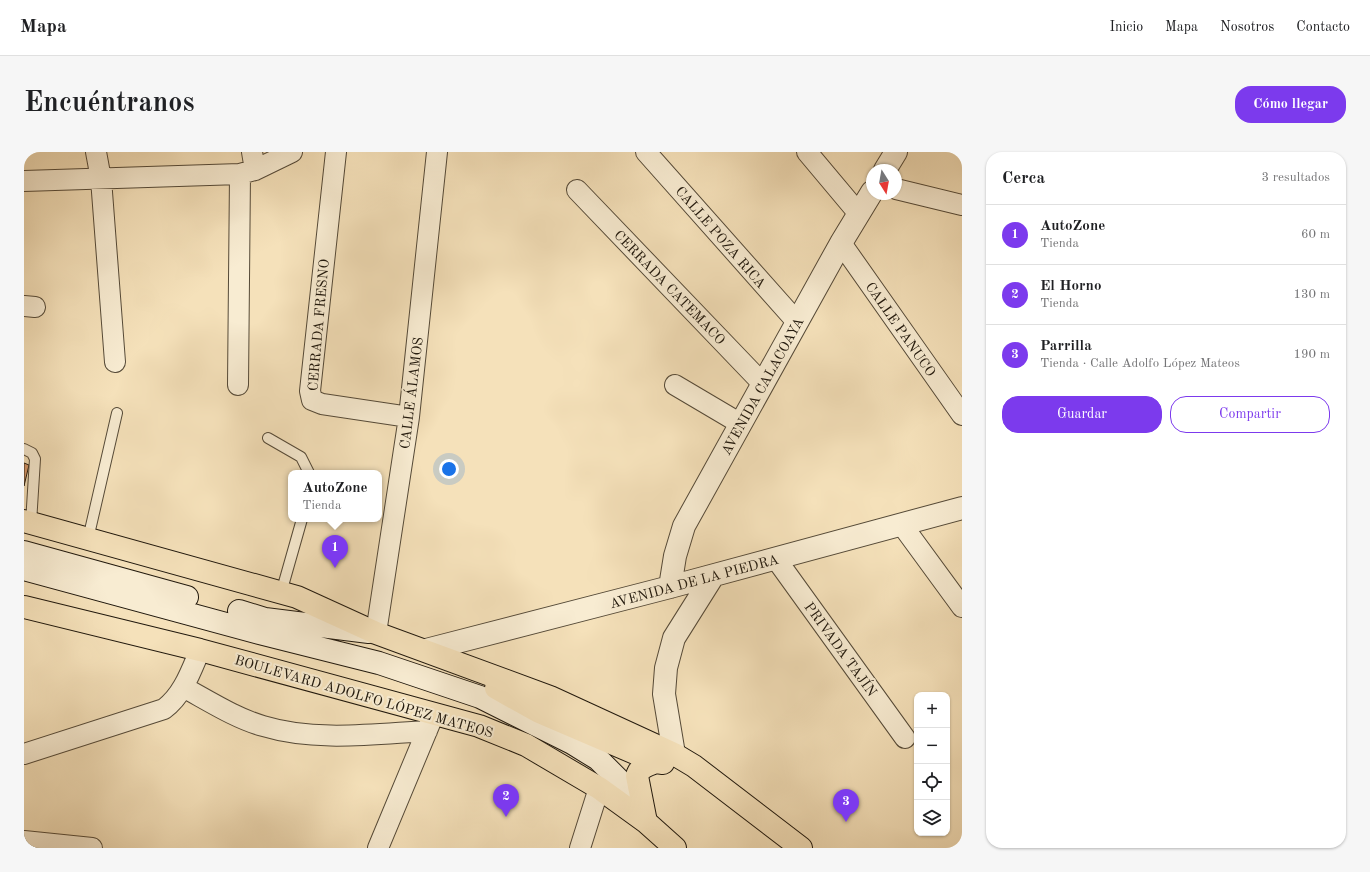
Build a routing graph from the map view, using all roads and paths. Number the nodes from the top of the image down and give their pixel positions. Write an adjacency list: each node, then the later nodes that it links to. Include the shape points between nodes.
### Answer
1 (96, 152): 10 (street)
2 (292, 152): 9 (street)
3 (336, 152): 25 (street, CERRADA FRESNO, via 310,391 312,400 322,404)
4 (437, 152): 25 (street, CALLE ÁLAMOS)
5 (646, 152): 18 (street, CALLE POZA RICA)
6 (807, 152): 16 (street)
7 (896, 152): 8 (street)
8 (889, 164)
9 (249, 165): 10 (street); 21 (street)
10 (101, 179): 11 (street); 19 (street)
11 (24, 181)
12 (577, 190): 20 (street, CERRADA CATEMACO)
13 (902, 190): 15 (street)
14 (867, 200): 16 (street, AVENIDA CALACOAYA)
15 (962, 205)
16 (859, 214): 17 (street, AVENIDA CALACOAYA)
17 (841, 243): 18 (street, AVENIDA CALACOAYA); 24 (street, CALLE PANUCO)
18 (797, 322): 20 (street, AVENIDA CALACOAYA)
19 (115, 362)
20 (763, 384): 26 (street, AVENIDA CALACOAYA)
21 (238, 385)
22 (675, 385): 26 (street)
23 (117, 413): 34 (lane)
24 (962, 415)
25 (410, 417): 43 (street, CALLE ÁLAMOS)
26 (740, 424): 39 (street, AVENIDA CALACOAYA, via 684,526 675,556)
27 (268, 438): 29 (lane, via 301,457)
28 (24, 449): 31 (lane, via 32,453 35,460)
29 (308, 470)
30 (962, 508): 33 (street, AVENIDA DE LA PIEDRA)
31 (28, 522): 34 (main road)
32 (301, 522): 40 (lane)
33 (902, 525): 36 (street, AVENIDA DE LA PIEDRA); 42 (street)
34 (88, 539): 40 (main road)
35 (24, 552): 43 (street, via 264,619)
36 (776, 559): 38 (street, AVENIDA DE LA PIEDRA); 48 (street, PRIVADA TAJÍN)
37 (24, 568): 52 (street, BOULEVARD ADOLFO LÓPEZ MATEOS, via 379,663 480,697 572,743 598,760 622,784)
38 (713, 576): 39 (street, AVENIDA DE LA PIEDRA); 50 (street, via 674,638 666,668)
39 (670, 587): 45 (street, AVENIDA DE LA PIEDRA)
40 (281, 593): 43 (main road, via 298,597)
41 (24, 606): 44 (main road, BOULEVARD ADOLFO LÓPEZ MATEOS)
42 (962, 607)
43 (376, 633): 45 (main road)
44 (200, 650): 46 (street); 47 (main road, BOULEVARD ADOLFO LÓPEZ MATEOS)
45 (426, 650): 50 (main road, via 550,697)
46 (183, 687): 47 (street, via 229,712 262,726 283,731 350,736); 49 (street, via 172,703 164,709)
47 (430, 722): 51 (main road, BOULEVARD ADOLFO LÓPEZ MATEOS, via 479,726 526,744); 55 (street)
48 (905, 738)
49 (24, 754)
50 (665, 758): 52 (main road, via 644,766 636,776); 58 (main road, via 694,766)
51 (599, 788): 52 (main road, BOULEVARD ADOLFO LÓPEZ MATEOS); 56 (street)
52 (646, 822): 57 (main road)
53 (24, 841): 54 (street)
54 (92, 848)
55 (378, 848)
56 (580, 848)
57 (675, 848)
58 (801, 848)

